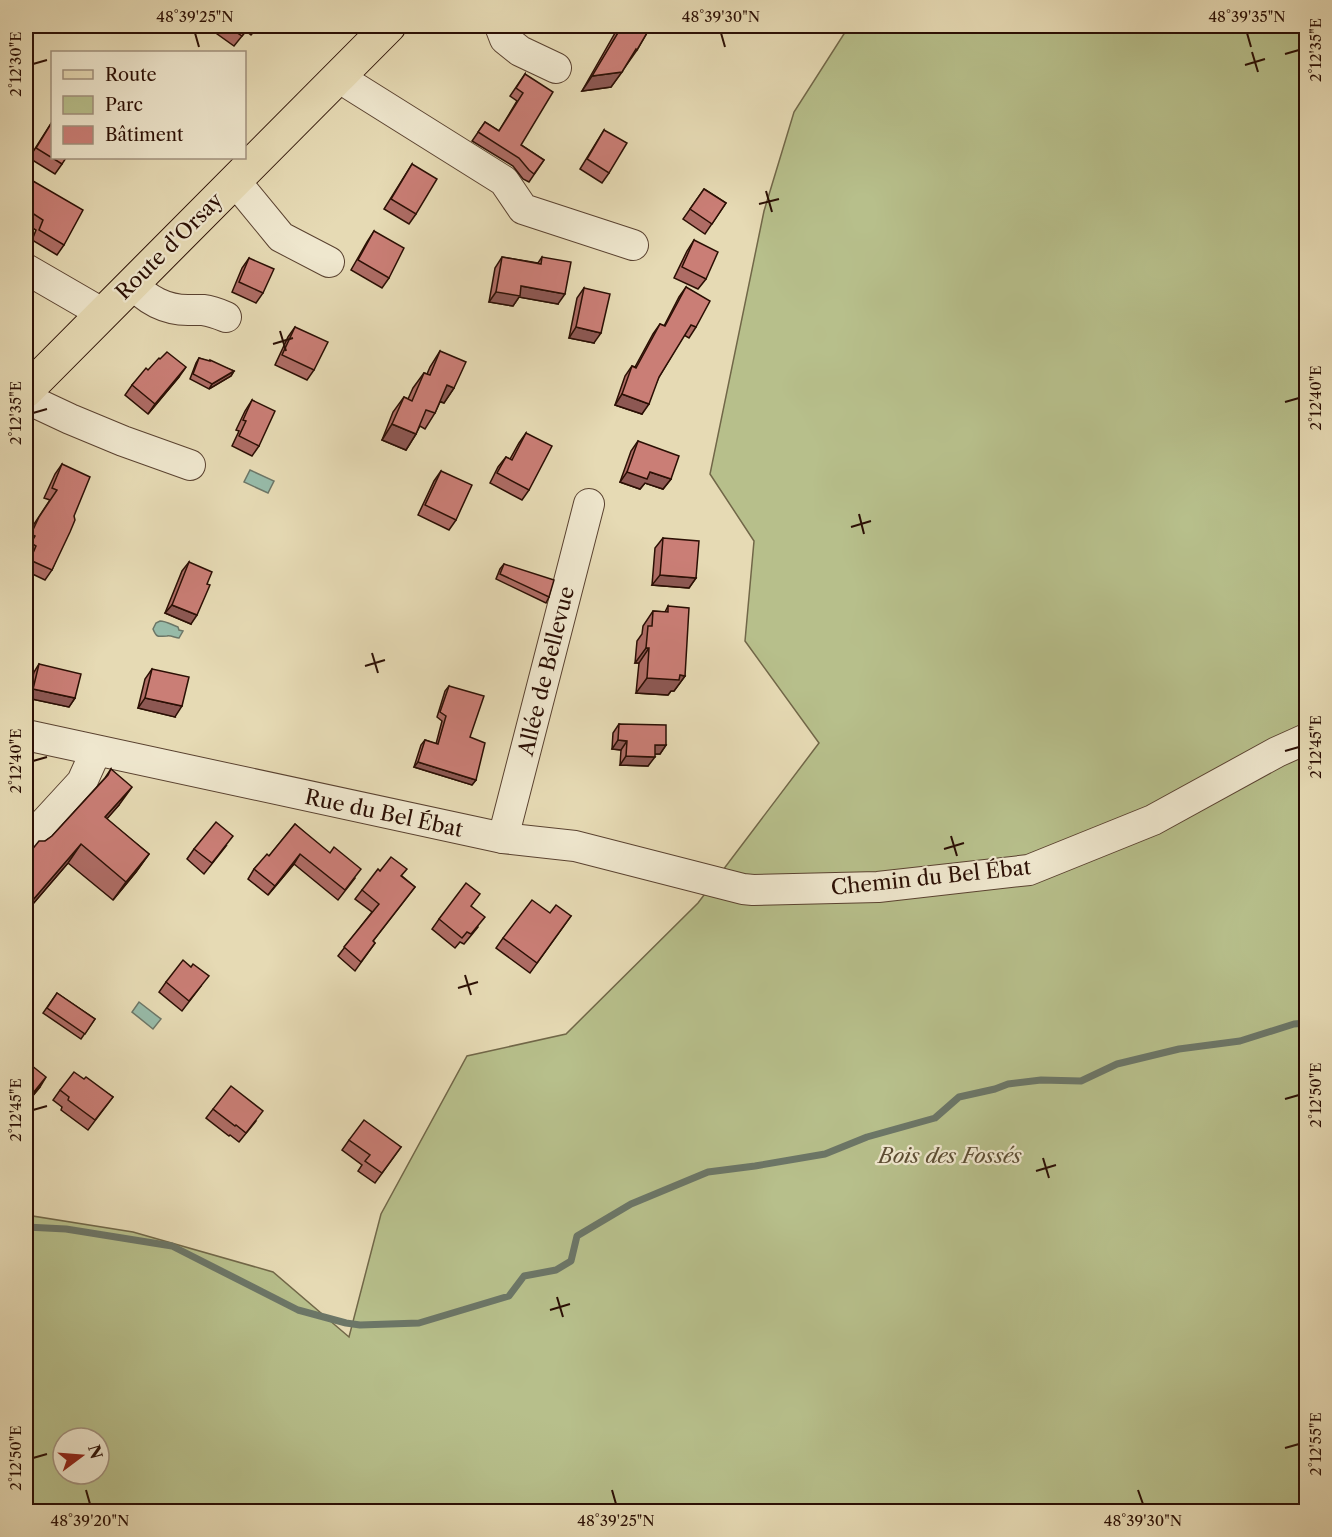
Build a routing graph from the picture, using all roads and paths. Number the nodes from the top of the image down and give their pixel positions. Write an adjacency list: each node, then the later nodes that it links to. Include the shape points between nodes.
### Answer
1 (389, 26): 4 (main road, Route d'Orsay)
2 (500, 26): 3 (street, via 505,39 520,51)
3 (556, 68)
4 (338, 77): 5 (main road, Route d'Orsay); 6 (street, via 504,181 523,209)
5 (235, 181): 7 (street, via 281,237); 9 (main road, Route d'Orsay)
6 (633, 245)
7 (330, 262)
8 (26, 269): 10 (street)
9 (133, 282): 10 (main road, Route d'Orsay); 11 (street, via 150,300 170,308 203,310)
10 (102, 313): 12 (main road, Route d'Orsay)
11 (226, 317)
12 (26, 391): 13 (street, via 38,404 70,419)
13 (190, 465)
14 (589, 504): 18 (street, Allée de Bellevue)
15 (26, 735): 17 (street, Rue du Bel Ébat)
16 (1306, 739): 20 (street, Chemin du Bel Ébat, via 1153,820 1029,870 878,887)
17 (96, 751): 18 (street, Rue du Bel Ébat); 19 (street, via 82,782)
18 (503, 838): 20 (street, Rue du Bel Ébat, via 575,846)
19 (26, 843)
20 (743, 889)

